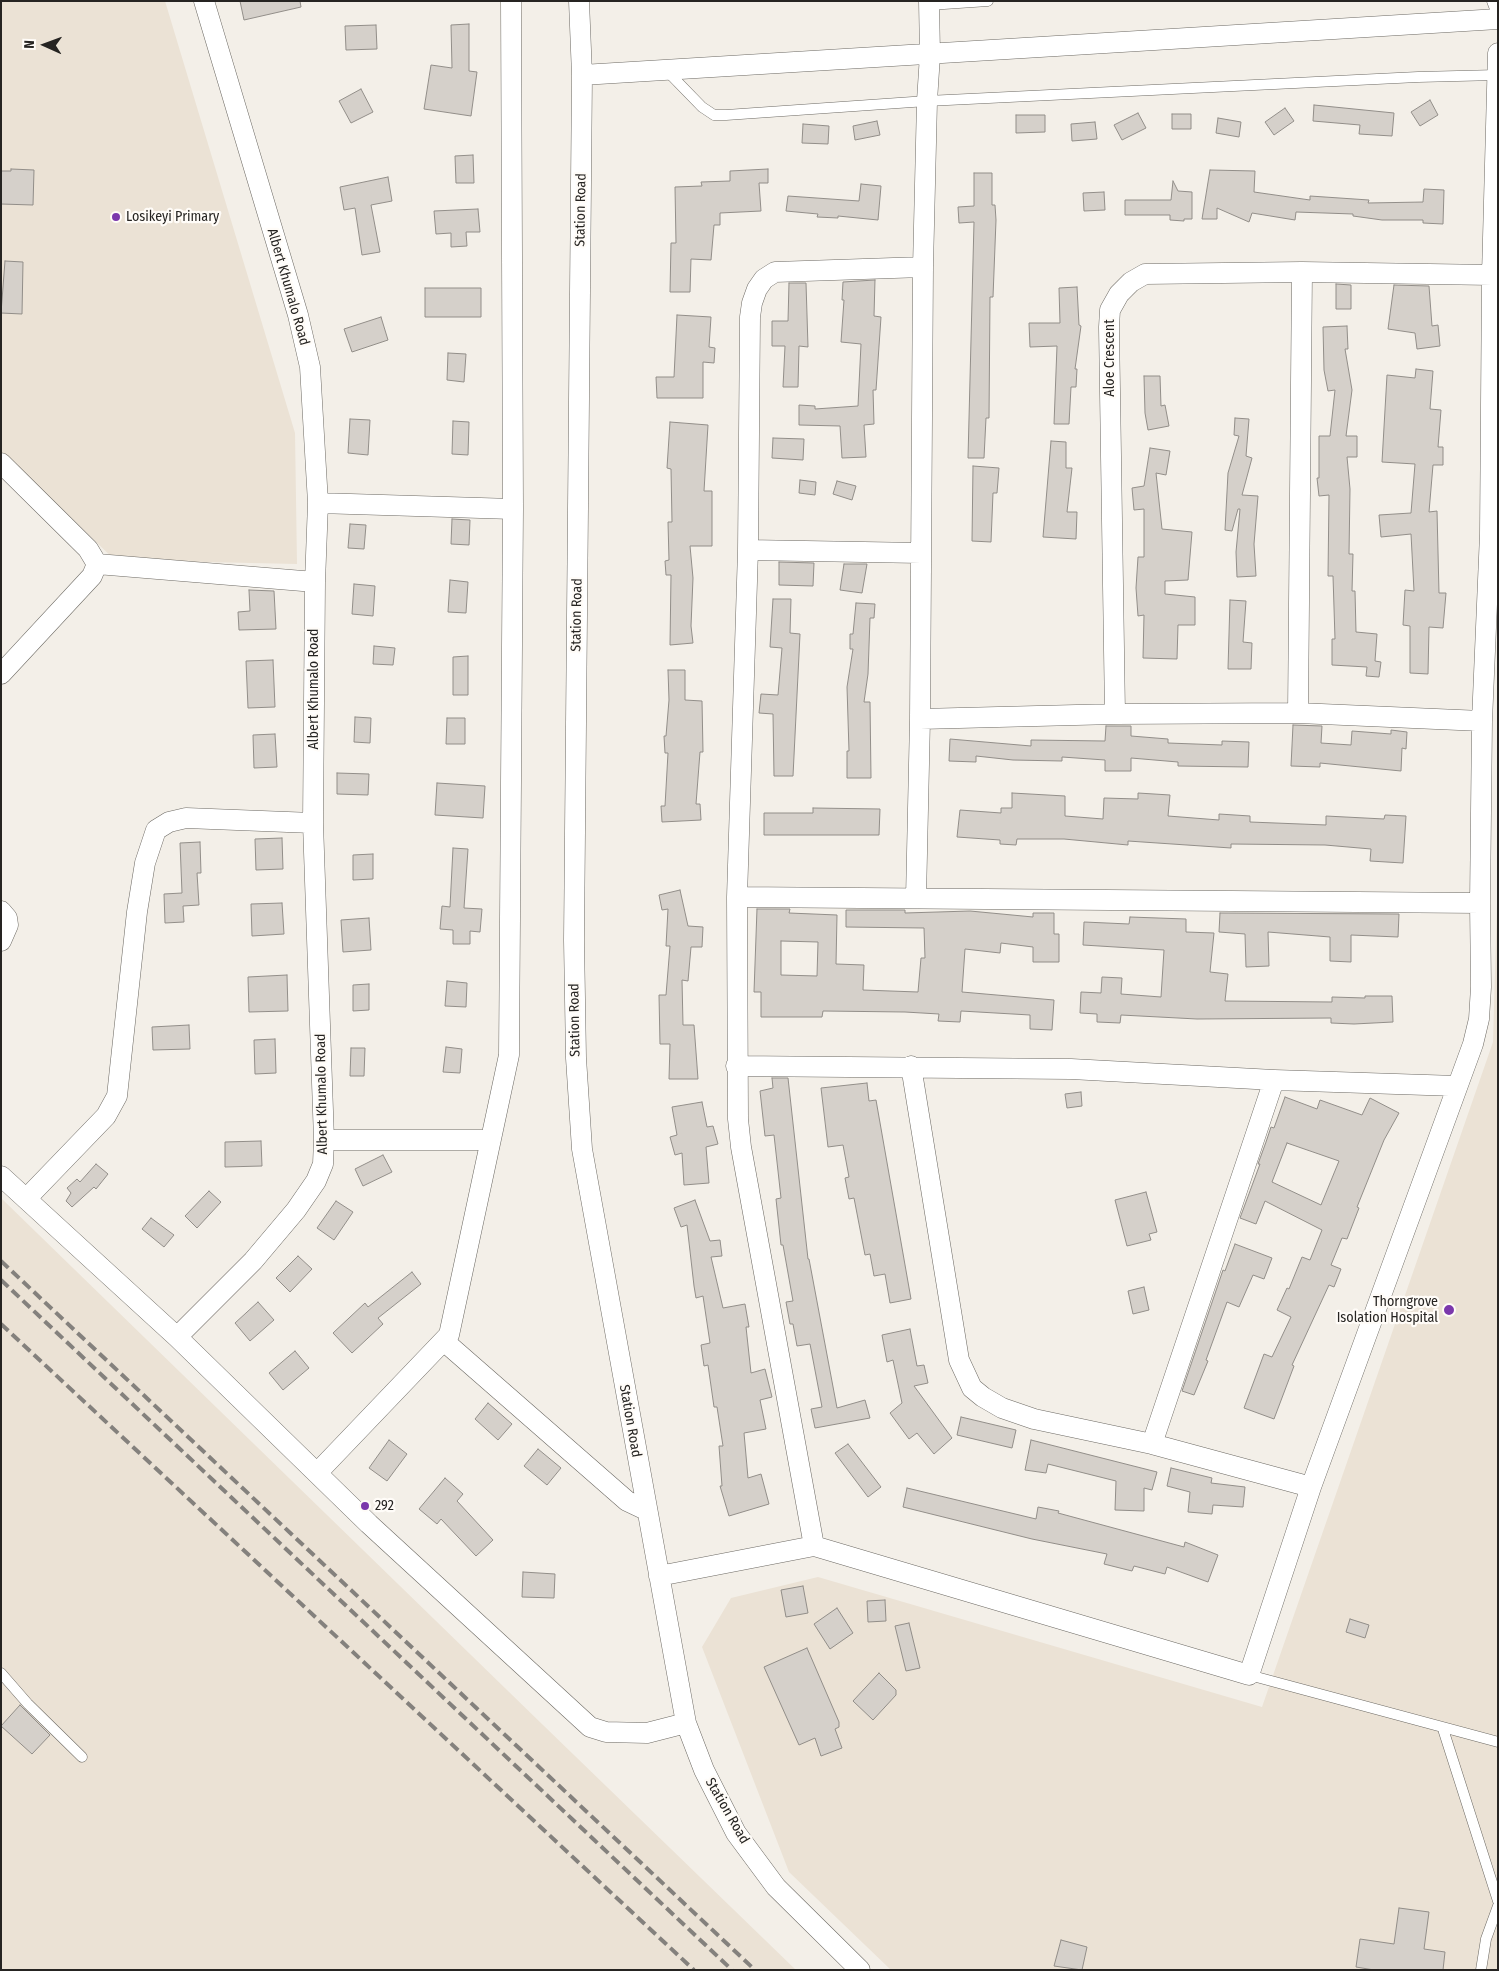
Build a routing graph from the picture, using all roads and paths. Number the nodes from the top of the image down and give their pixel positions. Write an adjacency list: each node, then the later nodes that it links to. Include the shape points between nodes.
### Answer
1 (204, 1): 18 (street, Albert Khumalo Road, via 298,315 310,368)
2 (511, 1): 19 (street)
3 (579, 1): 11 (street, Station Road)
4 (988, 1): 6 (lane)
5 (1492, 1): 7 (lane)
6 (929, 3): 9 (street)
7 (1498, 18): 9 (street)
8 (1498, 54): 12 (street)
9 (930, 55): 10 (street); 13 (street)
10 (666, 70): 11 (street); 13 (lane, via 702,107 714,114)
11 (582, 75): 48 (street, Station Road, via 574,930 576,1058 582,1149)
12 (1498, 75): 13 (lane); 16 (street)
13 (927, 101): 14 (street)
14 (923, 267): 20 (street, via 775,272 764,279 752,303 750,317); 21 (street)
15 (1302, 272): 16 (street, Aloe Crescent); 25 (street); 26 (street, Aloe Crescent, via 1145,274 1119,294 1110,310)
16 (1492, 275): 28 (street, via 1490,534)
17 (1, 463): 22 (street, via 88,549)
18 (318, 503): 19 (street); 23 (street, Albert Khumalo Road)
19 (513, 509): 40 (street, via 509,1055)
20 (748, 550): 21 (street); 30 (street)
21 (921, 553): 27 (street)
22 (97, 564): 23 (street); 24 (street, via 92,576)
23 (315, 582): 29 (street, Albert Khumalo Road)
24 (1, 674)
25 (1298, 713): 26 (street); 28 (street)
26 (1115, 714): 27 (street)
27 (920, 719): 31 (street)
28 (1482, 721): 32 (street)
29 (313, 823): 39 (street, Albert Khumalo Road); 42 (street, via 186,818 169,822 156,830 145,863 136,912 117,1096 106,1116)
30 (737, 897): 31 (street); 35 (street)
31 (916, 898): 32 (street)
32 (1480, 903): 38 (street, via 1479,1019)
33 (1, 911): 34 (street, via 8,925)
34 (1, 941)
35 (736, 1066): 36 (street); 49 (street, via 741,1147)
36 (911, 1066): 37 (street, via 1071,1068); 45 (street, via 959,1360 972,1388 1002,1408 1034,1418)
37 (1274, 1080): 38 (street); 45 (street)
38 (1457, 1086): 47 (street)
39 (324, 1140): 40 (street); 43 (street, Albert Khumalo Road, via 323,1164 296,1210 253,1261)
40 (490, 1140): 44 (street)
41 (1, 1176): 42 (street)
42 (26, 1199): 43 (street)
43 (177, 1337): 46 (street)
44 (445, 1342): 46 (street); 48 (street, via 627,1501)
45 (1152, 1444): 47 (street)
46 (318, 1472): 53 (street, via 368,1524 590,1727 606,1732 647,1733)
47 (1311, 1488): 52 (street)
48 (646, 1510): 50 (street, Station Road)
49 (814, 1546): 50 (street); 52 (street)
50 (659, 1576): 53 (street, Station Road)
51 (1, 1673): 56 (lane)
52 (1249, 1675): 54 (lane)
53 (686, 1722): 59 (street, Station Road, via 704,1770 736,1833 776,1887)
54 (1443, 1729): 55 (lane); 57 (lane)
55 (1498, 1742)
56 (82, 1757)
57 (1498, 1902)
58 (1498, 1906): 60 (lane, via 1486,1939)
59 (860, 1970)
60 (1482, 1970)

